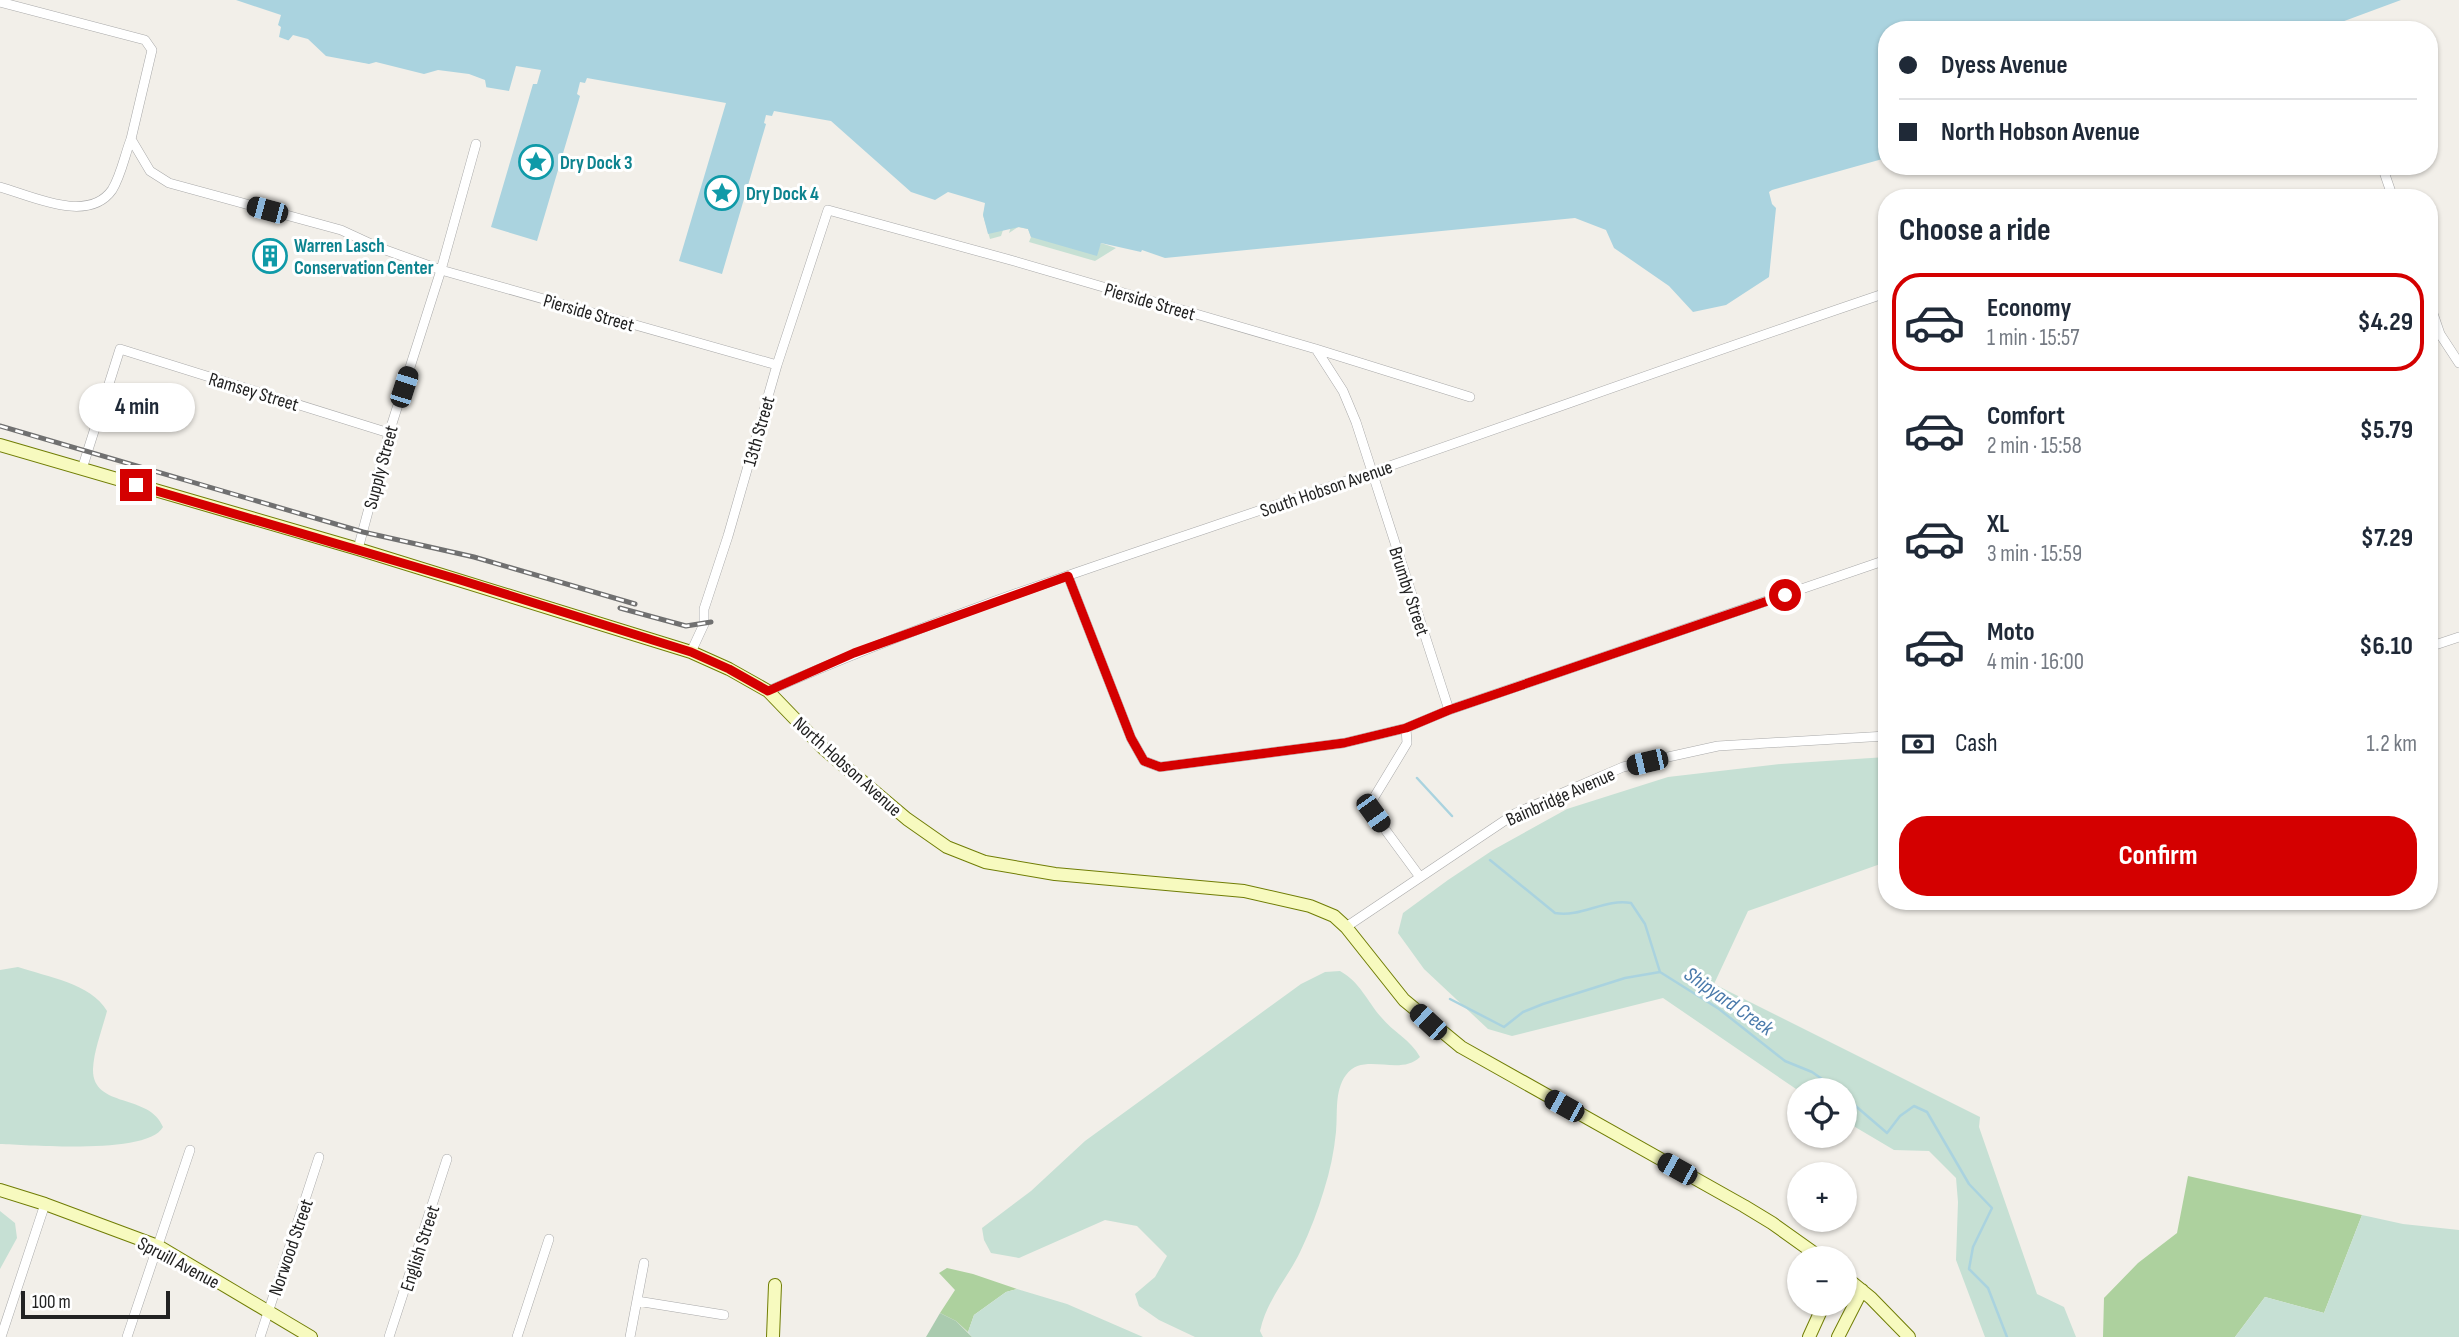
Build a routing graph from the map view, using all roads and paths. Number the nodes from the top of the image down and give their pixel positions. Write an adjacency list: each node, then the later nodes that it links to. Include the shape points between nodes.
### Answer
1 (0, 2): 2 (street, via 145,40 152,50)
2 (131, 139): 4 (street, via 112,189 89,206 74,208); 6 (street, Pierside Street, via 150,171 169,183 341,230)
3 (476, 144): 6 (street, Supply Street)
4 (0, 187)
5 (828, 210): 9 (street, Pierside Street); 11 (street, 13th Street)
6 (441, 270): 11 (street, Pierside Street); 13 (street, Supply Street)
7 (1878, 296): 16 (street, South Hobson Avenue)
8 (2438, 328): 10 (street)
9 (1316, 349): 12 (street, Pierside Street); 16 (street, Brumby Street, via 1343,391)
10 (2459, 362)
11 (777, 365): 22 (street, 13th Street, via 704,609 704,624)
12 (1470, 397)
13 (389, 433): 15 (street, Ramsey Street, via 120,349); 17 (street, Supply Street)
14 (0, 445): 15 (street, North Hobson Avenue)
15 (82, 468): 17 (street, North Hobson Avenue)
16 (1371, 473): 19 (street, South Hobson Avenue); 24 (street, Brumby Street)
17 (358, 549): 22 (street, North Hobson Avenue)
18 (1878, 563): 24 (street)
19 (1068, 576): 23 (street, South Hobson Avenue, via 854,653); 25 (street, via 1144,761 1173,766 1344,743)
20 (2459, 636): 21 (street)
21 (2438, 644)
22 (691, 652): 23 (street, North Hobson Avenue)
23 (768, 691): 28 (street, North Hobson Avenue, via 824,749 947,847 985,862 1055,874 1244,891 1321,909)
24 (1449, 710): 25 (street)
25 (1406, 728): 27 (street, via 1407,743 1370,804)
26 (1878, 736): 27 (street, Bainbridge Avenue, via 1718,746 1623,767 1516,813)
27 (1420, 877): 28 (street, Bainbridge Avenue)
28 (1346, 928): 36 (street, North Hobson Avenue, via 1405,1000 1461,1047 1763,1217)
29 (190, 1150): 35 (street)
30 (319, 1157): 42 (street, Norwood Street)
31 (447, 1159): 49 (street, English Street)
32 (0, 1190): 33 (street, Spruill Avenue)
33 (45, 1204): 35 (street, Spruill Avenue); 45 (street)
34 (549, 1239): 50 (street)
35 (158, 1246): 42 (street, Spruill Avenue); 46 (street)
36 (1804, 1246)
37 (644, 1263): 41 (street)
38 (775, 1284): 52 (street)
39 (1857, 1286): 40 (street)
40 (1862, 1290): 54 (street); 55 (street)
41 (637, 1301): 43 (street); 51 (street)
42 (268, 1311): 47 (street, Norwood Street); 48 (street, Spruill Avenue)
43 (724, 1315)
44 (1819, 1316): 53 (street)
45 (1, 1337)
46 (127, 1337)
47 (260, 1337)
48 (311, 1337)
49 (389, 1337)
50 (517, 1337)
51 (630, 1337)
52 (773, 1337)
53 (1809, 1337)
54 (1838, 1337)
55 (1909, 1337)

